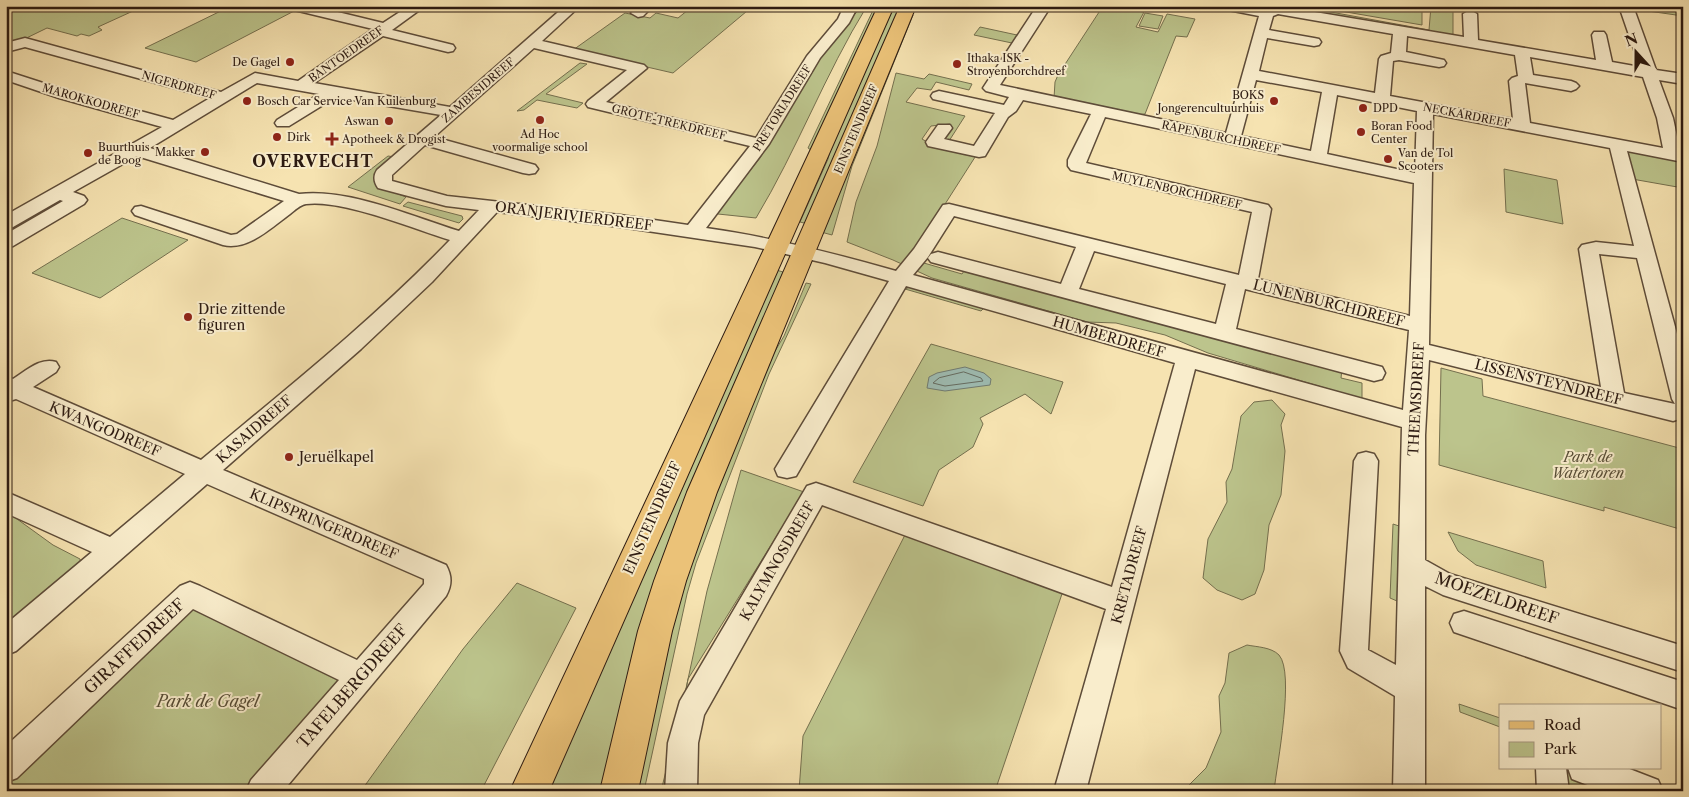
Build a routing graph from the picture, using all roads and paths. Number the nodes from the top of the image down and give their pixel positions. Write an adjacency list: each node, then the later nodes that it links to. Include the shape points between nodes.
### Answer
1 (295, 6): 13 (street)
2 (418, 6): 13 (street, BANTOEDREEF)
3 (573, 6): 19 (street, ZAMBESIDREEF)
4 (851, 6): 50 (street, PRETORIADREEF, via 844,20 814,56)
5 (886, 6): 67 (main road, EINSTEINDREEF)
6 (908, 6): 67 (main road, EINSTEINDREEF)
7 (1044, 6): 36 (street, RAPENBURCHDREEF, via 991,88)
8 (1228, 6): 10 (street)
9 (1626, 6): 28 (street)
10 (1267, 13): 14 (street, via 1277,10); 15 (street)
11 (1470, 14): 20 (street)
12 (1288, 20): 17 (street)
13 (381, 29): 22 (street); 32 (street, BANTOEDREEF)
14 (1400, 31): 20 (street); 24 (street)
15 (1262, 33): 17 (street); 27 (street)
16 (1599, 35): 26 (street)
17 (1282, 37): 18 (street)
18 (1314, 42)
19 (532, 43): 43 (street, ZAMBESIDREEF); 50 (street, GROTE-TREKDREEF, via 639,68 594,104)
20 (1471, 43): 23 (street)
21 (6, 48): 38 (street, NIGERDREEF, via 21,42)
22 (448, 48)
23 (1522, 52): 26 (street); 30 (street)
24 (1398, 55): 25 (street); 39 (street, via 1386,59)
25 (1438, 63)
26 (1605, 66): 28 (street)
27 (1251, 74): 34 (street, NECKARDREEF); 49 (street)
28 (1650, 74): 31 (street); 53 (street, via 1671,147)
29 (6, 76): 45 (street, MAROKKODREEF)
30 (1526, 78): 33 (street); 46 (street, via 1517,81)
31 (1683, 79)
32 (300, 86): 35 (street, NIGERDREEF); 38 (street, NIGERDREEF, via 255,78)
33 (1571, 86)
34 (1330, 88): 39 (street, NECKARDREEF); 54 (street)
35 (334, 92): 43 (street, NIGERDREEF); 44 (street)
36 (1019, 94): 41 (street); 42 (street, RAPENBURCHDREEF)
37 (939, 96): 41 (street)
38 (222, 97): 45 (street)
39 (1382, 98): 40 (street, NECKARDREEF)
40 (1425, 108): 46 (street, NECKARDREEF); 57 (street, THEEMSDREEF)
41 (1006, 111): 47 (street, via 980,152 934,142)
42 (1100, 111): 49 (street, RAPENBURCHDREEF); 71 (street, MUYLENBORCHDREEF, via 1077,166 1262,209)
43 (453, 112): 48 (street, ZAMBESIDREEF)
44 (283, 123)
45 (175, 126): 52 (street)
46 (1522, 126): 51 (street, NECKARDREEF)
47 (944, 128)
48 (422, 140): 55 (street); 56 (street, ZAMBESIDREEF)
49 (1232, 140): 54 (street, RAPENBURCHDREEF)
50 (761, 144): 63 (street, PRETORIADREEF)
51 (1617, 144): 53 (street, NECKARDREEF); 68 (street)
52 (134, 149): 58 (street); 59 (street)
53 (1681, 157)
54 (1318, 158): 57 (street, RAPENBURCHDREEF)
55 (529, 169)
56 (383, 174): 60 (street, ORANJERIVIERDREEF, via 384,184 446,202)
57 (1423, 180): 73 (street, THEEMSDREEF)
58 (58, 193): 62 (street); 65 (street, via 78,200)
59 (298, 200): 61 (street, via 243,238 230,241); 64 (street, via 341,200)
60 (493, 206): 63 (street, ORANJERIVIERDREEF); 64 (street, KASAIDREEF)
61 (141, 211)
62 (6, 223)
63 (693, 232): 67 (street, ORANJERIVIERDREEF)
64 (463, 238): 85 (street, KASAIDREEF, via 353,344)
65 (6, 242)
66 (1087, 244): 70 (street, LUNENBURCHDREEF, via 949,209 922,253); 71 (street, LUNENBURCHDREEF); 72 (street)
67 (790, 249): 70 (street, HUMBERDREEF); 102 (main road, EINSTEINDREEF); 103 (main road, EINSTEINDREEF, via 670,581 655,631)
68 (1645, 253): 80 (street, via 1589,249); 81 (street)
69 (938, 258): 72 (street)
70 (900, 279): 76 (street, HUMBERDREEF); 84 (street)
71 (1242, 282): 73 (street, LUNENBURCHDREEF); 74 (street, LUNENBURCHDREEF)
72 (1068, 291): 74 (street)
73 (1420, 326): 75 (street, THEEMSDREEF)
74 (1224, 334): 78 (street)
75 (1419, 350): 80 (street, LISSENSTEYNDREEF); 82 (street, THEEMSDREEF)
76 (1186, 359): 82 (street, HUMBERDREEF); 90 (street, KRETADREEF)
77 (48, 368): 79 (street)
78 (1374, 373)
79 (9, 389): 85 (street, KWANGODREEF)
80 (1614, 398): 81 (street, LISSENSTEYNDREEF, via 1673,413)
81 (1681, 407)
82 (1414, 422): 88 (street, THEEMSDREEF)
83 (1366, 461): 96 (street, via 1354,651 1358,659)
84 (787, 469)
85 (204, 472): 87 (street, KASAIDREEF); 89 (street, KLIPSPRINGERDREEF, via 437,573)
86 (6, 502): 87 (street)
87 (114, 550): 92 (street, KASAIDREEF)
88 (1411, 566): 93 (street, MOEZELDREEF, via 1443,570); 94 (street, MOEZELDREEF, via 1443,583); 96 (street, THEEMSDREEF)
89 (438, 580): 95 (street, TAFELBERGDREEF, via 437,588)
90 (1122, 603): 104 (street, KALYMNOSDREEF, via 816,493 690,711); 105 (street, KRETADREEF)
91 (1464, 623): 97 (street)
92 (6, 642)
93 (1683, 647)
94 (1683, 659)
95 (360, 676): 98 (street, GIRAFFEDREEF, via 190,594); 101 (street, TAFELBERGDREEF)
96 (1411, 690): 106 (street, THEEMSDREEF)
97 (1683, 696)
98 (6, 767)
99 (1551, 770): 107 (street)
100 (1589, 770): 108 (street)
101 (262, 791)
102 (529, 791)
103 (618, 791)
104 (681, 791)
105 (1070, 791)
106 (1409, 791)
107 (1553, 791)
108 (1647, 791)

